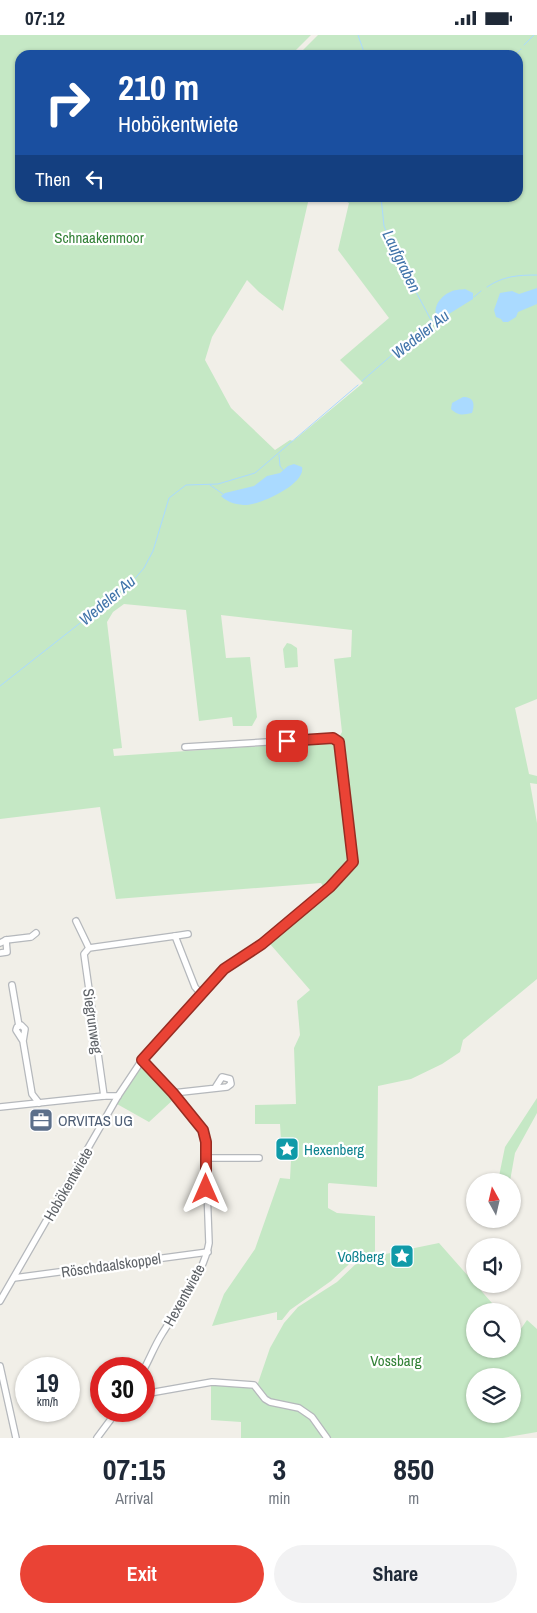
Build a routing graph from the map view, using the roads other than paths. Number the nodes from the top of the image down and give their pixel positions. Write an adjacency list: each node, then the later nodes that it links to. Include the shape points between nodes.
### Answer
1 (185, 747): 10 (street, Hobökentwiete, via 333,738 339,742 353,862 330,887 262,944 224,969)
2 (76, 921): 7 (street)
3 (36, 933): 6 (street, via 31,937)
4 (188, 934): 5 (street)
5 (175, 936): 7 (street); 10 (street, via 195,987)
6 (3, 942): 8 (street, via 7,952)
7 (89, 948): 15 (street, Siegrunweg, via 84,954)
8 (0, 953)
9 (12, 985): 14 (street, via 19,1026 23,1025 25,1029 23,1041)
10 (201, 993): 11 (street, Hobökentwiete)
11 (142, 1060): 13 (street, Hexentwiete); 16 (street, Hobökentwiete)
12 (215, 1088): 13 (street)
13 (173, 1093): 20 (street, Hexentwiete, via 203,1130)
14 (32, 1094): 17 (street); 18 (street)
15 (104, 1096): 16 (street); 17 (street)
16 (118, 1096): 23 (street, Hobökentwiete)
17 (39, 1103): 18 (street)
18 (27, 1104): 19 (street)
19 (0, 1107)
20 (206, 1158): 21 (street); 22 (street, Hexentwiete)
21 (259, 1158)
22 (208, 1252): 23 (street, Röschdaalskoppel); 25 (street, Hexentwiete, via 190,1290)
23 (14, 1278): 24 (street, Hobökentwiete)
24 (0, 1301)
25 (150, 1357)
26 (0, 1366): 29 (street)
27 (155, 1392): 31 (street, via 212,1382 254,1385 270,1402 299,1408 312,1417)
28 (109, 1422): 30 (street)
29 (16, 1438)
30 (97, 1438)
31 (327, 1438)

